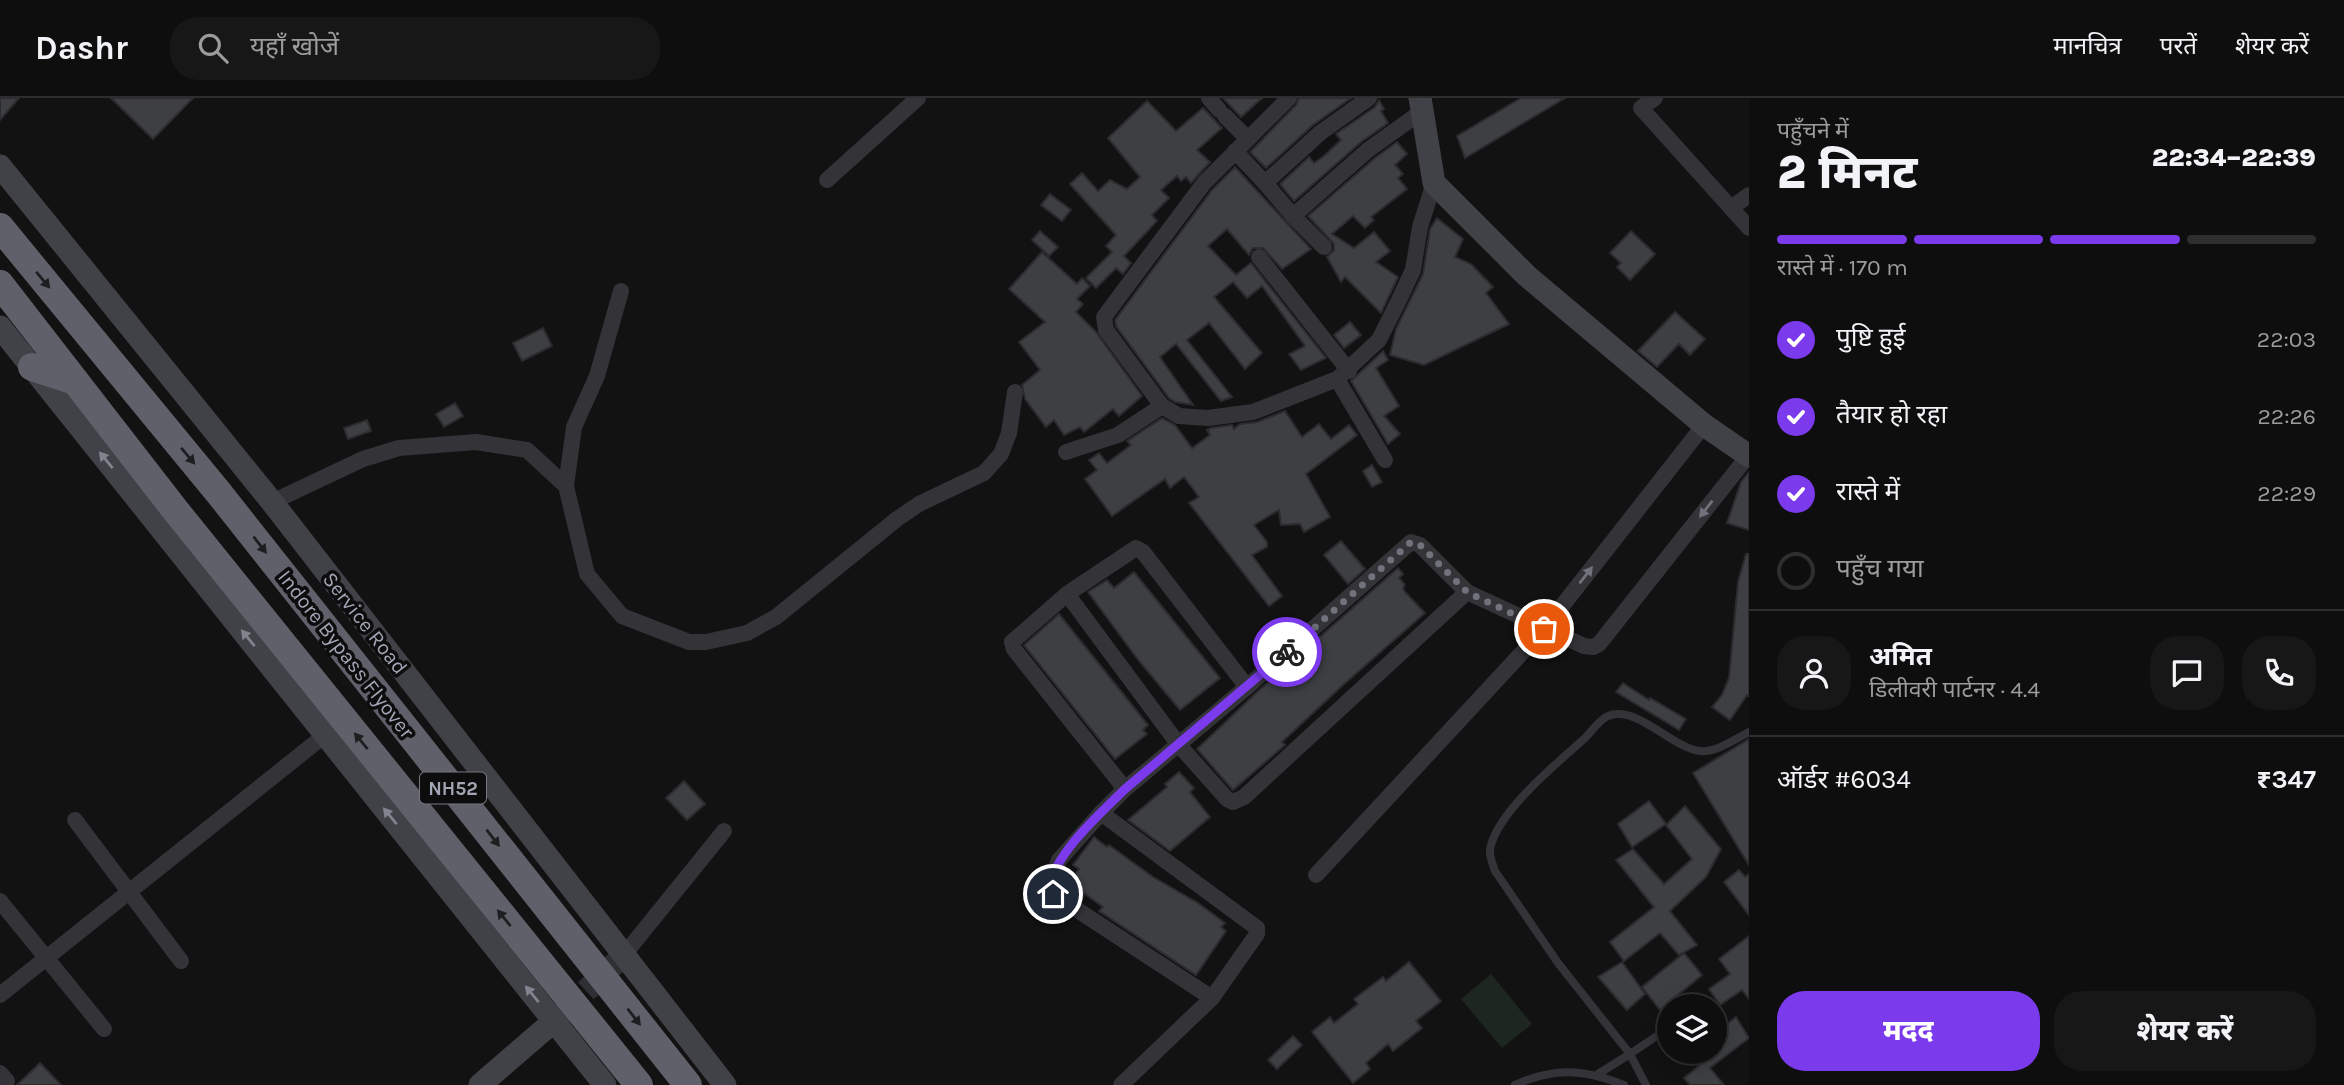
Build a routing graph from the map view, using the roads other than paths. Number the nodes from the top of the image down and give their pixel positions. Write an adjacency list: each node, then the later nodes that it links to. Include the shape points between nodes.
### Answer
1 (918, 98): 11 (street)
2 (1289, 98): 8 (street)
3 (1370, 98): 12 (street, via 1321,133)
4 (1655, 98): 5 (street)
5 (1635, 103): 15 (street)
6 (1420, 105): 13 (street); 16 (street)
7 (1218, 108): 8 (street)
8 (1247, 138): 9 (street)
9 (1235, 151): 12 (street); 28 (street, via 1203,183 1104,317 1105,330)
10 (0, 166): 34 (street, Service Road)
11 (827, 180)
12 (1265, 183): 16 (street)
13 (1434, 183): 25 (street, via 1404,290 1379,340); 29 (street, via 1527,276)
14 (1749, 195): 15 (street)
15 (1731, 208): 18 (street)
16 (1293, 216): 19 (street)
17 (0, 227): 62 (highway, Indore Bypass Flyover / NH52, one-way to 62, via 218,492)
18 (1749, 228)
19 (1324, 247)
20 (1259, 257): 25 (street)
21 (0, 284): 26 (highway, Indore Bypass Flyover / NH52)
22 (621, 291): 33 (street, via 597,376 574,428)
23 (0, 327): 24 (street)
24 (32, 368): 26 (highway); 40 (street, one-way to 24)
25 (1343, 375): 28 (street, via 1253,412 1208,418 1179,416); 32 (street)
26 (75, 381): 61 (highway, Indore Bypass Flyover / NH52, one-way to 26)
27 (1016, 392): 33 (street, via 1001,454 984,473 897,519 776,617 747,632 706,642 689,642 622,616 587,574)
28 (1162, 406): 30 (street, via 1118,435)
29 (1704, 425): 31 (street); 37 (street, one-way to 29)
30 (1066, 452)
31 (1748, 456): 37 (street, one-way to 37, via 1599,644 1584,646)
32 (1385, 460)
33 (566, 486): 34 (street, via 527,450 476,442 399,448 363,458)
34 (272, 502): 49 (street, Service Road)
35 (1467, 592): 37 (street); 38 (street, via 1420,545 1411,542); 41 (street, via 1239,800 1227,799)
36 (1067, 594): 38 (street, via 1131,549 1141,549); 41 (street); 42 (street, via 1013,639 1012,646)
37 (1544, 629): 46 (street)
38 (1247, 687): 41 (street)
39 (1749, 732): 57 (lane, via 1713,750 1700,751 1628,714 1608,716 1532,787 1491,843 1489,855 1495,870 1558,963)
40 (325, 735): 47 (street); 54 (street, one-way to 40)
41 (1179, 745): 42 (street)
42 (1125, 789): 43 (street)
43 (1101, 813): 53 (street, via 1256,925 1257,934); 53 (street, via 1059,860 1049,887 1053,894)
44 (75, 820): 47 (street)
45 (724, 831): 49 (street)
46 (1317, 876)
47 (129, 892): 50 (street); 51 (street)
48 (0, 901): 50 (street)
49 (623, 956): 63 (street, Service Road)
50 (46, 958): 52 (street); 55 (street)
51 (181, 961)
52 (0, 995)
53 (1212, 998): 64 (street)
54 (554, 1021): 59 (street); 60 (street)
55 (104, 1029)
56 (1657, 1036): 57 (lane)
57 (1630, 1054): 58 (lane); 67 (lane)
58 (1598, 1074): 65 (lane, via 1547,1073); 66 (lane)
59 (480, 1085)
60 (605, 1085)
61 (639, 1085)
62 (688, 1085)
63 (725, 1085)
64 (1121, 1085)
65 (1515, 1085)
66 (1624, 1085)
67 (1646, 1085)

